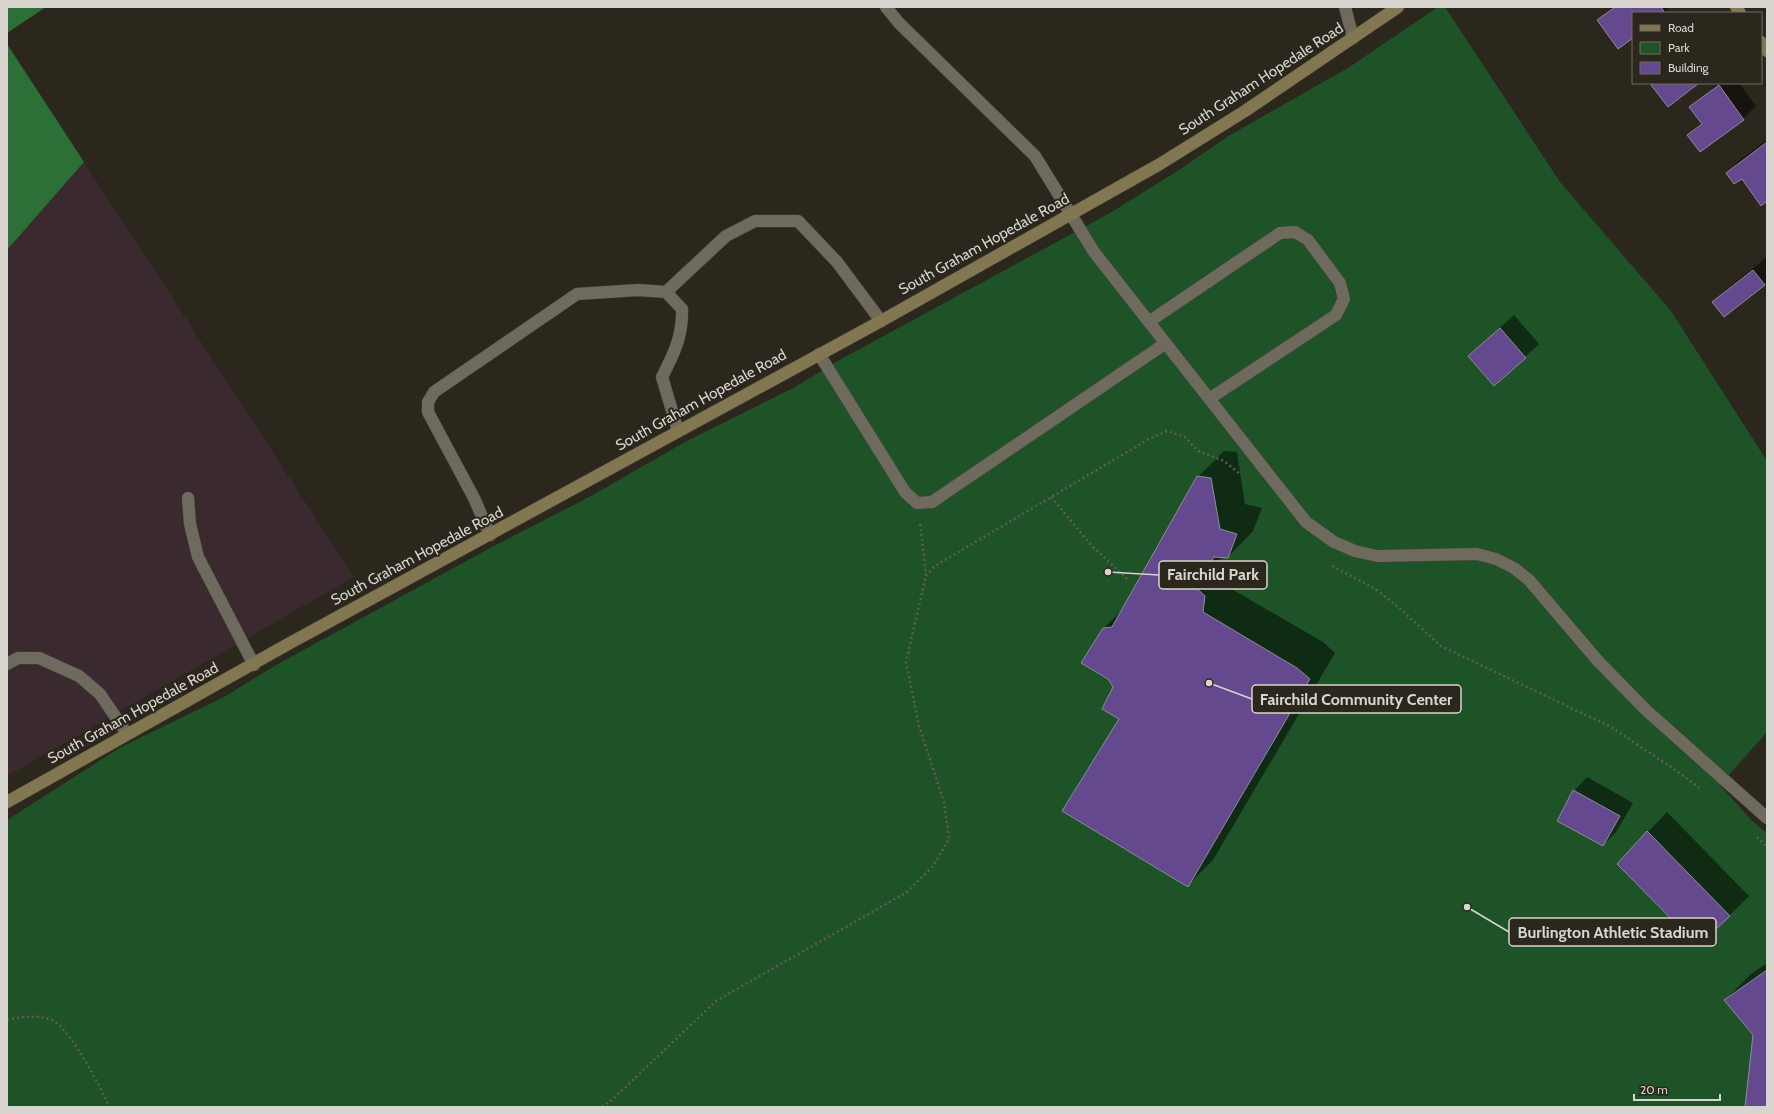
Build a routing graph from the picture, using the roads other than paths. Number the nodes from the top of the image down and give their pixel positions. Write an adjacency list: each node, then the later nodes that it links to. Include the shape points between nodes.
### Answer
1 (886, 7): 5 (lane, via 899,23 1035,156)
2 (1345, 7): 4 (lane)
3 (1398, 7): 4 (street, South Graham Hopedale Road)
4 (1353, 38): 5 (street, South Graham Hopedale Road, via 1245,111 1160,164)
5 (1071, 214): 7 (street, South Graham Hopedale Road); 8 (lane, via 1094,252)
6 (666, 292): 7 (lane, via 726,236 755,221 798,221 837,262); 12 (lane, via 682,308 683,324 677,348 662,377); 14 (lane, via 638,290 577,294 434,392 428,402 428,412 474,498)
7 (881, 321): 10 (street, South Graham Hopedale Road)
8 (1150, 321): 9 (lane); 11 (lane, via 1280,233 1296,232 1308,240 1340,283 1344,299 1336,315)
9 (1166, 343): 10 (lane, via 932,502 917,503 905,492); 11 (lane)
10 (819, 354): 12 (street, South Graham Hopedale Road)
11 (1208, 399): 19 (lane, via 1306,522 1334,542 1355,551 1377,556 1476,554 1496,559 1514,568 1529,580 1598,662 1646,710)
12 (678, 430): 14 (street, South Graham Hopedale Road)
13 (188, 498): 16 (lane, via 190,524 198,557)
14 (490, 534): 16 (street, South Graham Hopedale Road)
15 (7, 664): 17 (lane, via 18,658 39,658 79,676 100,694)
16 (254, 665): 17 (street, South Graham Hopedale Road)
17 (127, 734): 18 (street, South Graham Hopedale Road)
18 (7, 802)
19 (1767, 818)

